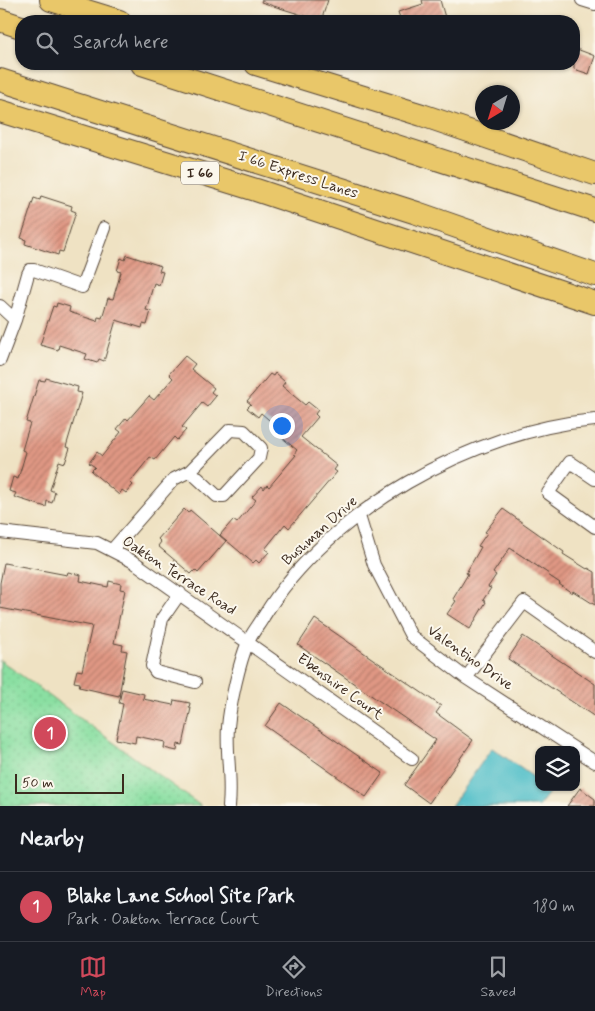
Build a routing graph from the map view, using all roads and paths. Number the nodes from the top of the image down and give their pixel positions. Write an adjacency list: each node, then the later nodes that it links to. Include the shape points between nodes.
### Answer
1 (51, 0): 4 (highway)
2 (582, 0): 3 (street)
3 (595, 4)
4 (100, 15)
5 (0, 20): 6 (highway)
6 (15, 25)
7 (161, 70): 12 (highway)
8 (276, 70): 11 (highway, via 422,115)
9 (0, 80): 14 (highway, I 66 Express Lanes, via 417,212)
10 (0, 111): 15 (highway, I 66, via 256,190)
11 (595, 174)
12 (595, 210)
13 (104, 228): 17 (street, via 82,287 30,270)
14 (595, 275)
15 (595, 303)
16 (0, 306): 17 (street)
17 (15, 320): 18 (street)
18 (0, 360)
19 (595, 420): 22 (street, Bushman Drive, via 541,429 469,452 402,486)
20 (190, 471): 20 (street, via 230,430 244,431 261,448 259,458 224,496 217,496); 25 (street, via 174,479)
21 (595, 480): 23 (street, via 570,462 548,494)
22 (359, 516): 27 (street, Bushman Drive, via 288,581); 29 (street, Valentino Drive, via 374,565 410,636)
23 (595, 527)
24 (0, 532): 25 (street, Oakton Terrace Road, via 97,543)
25 (112, 550): 26 (street, Oakton Terrace Road)
26 (180, 593): 27 (street, Oakton Terrace Road); 30 (street, via 162,619 152,666 156,672)
27 (248, 642): 31 (street, Ebenshire Court); 33 (street, Bushman Drive, via 228,728)
28 (595, 652): 29 (street, via 524,602)
29 (466, 678): 32 (street, Valentino Drive)
30 (195, 682)
31 (412, 759)
32 (595, 762)
33 (229, 806)

